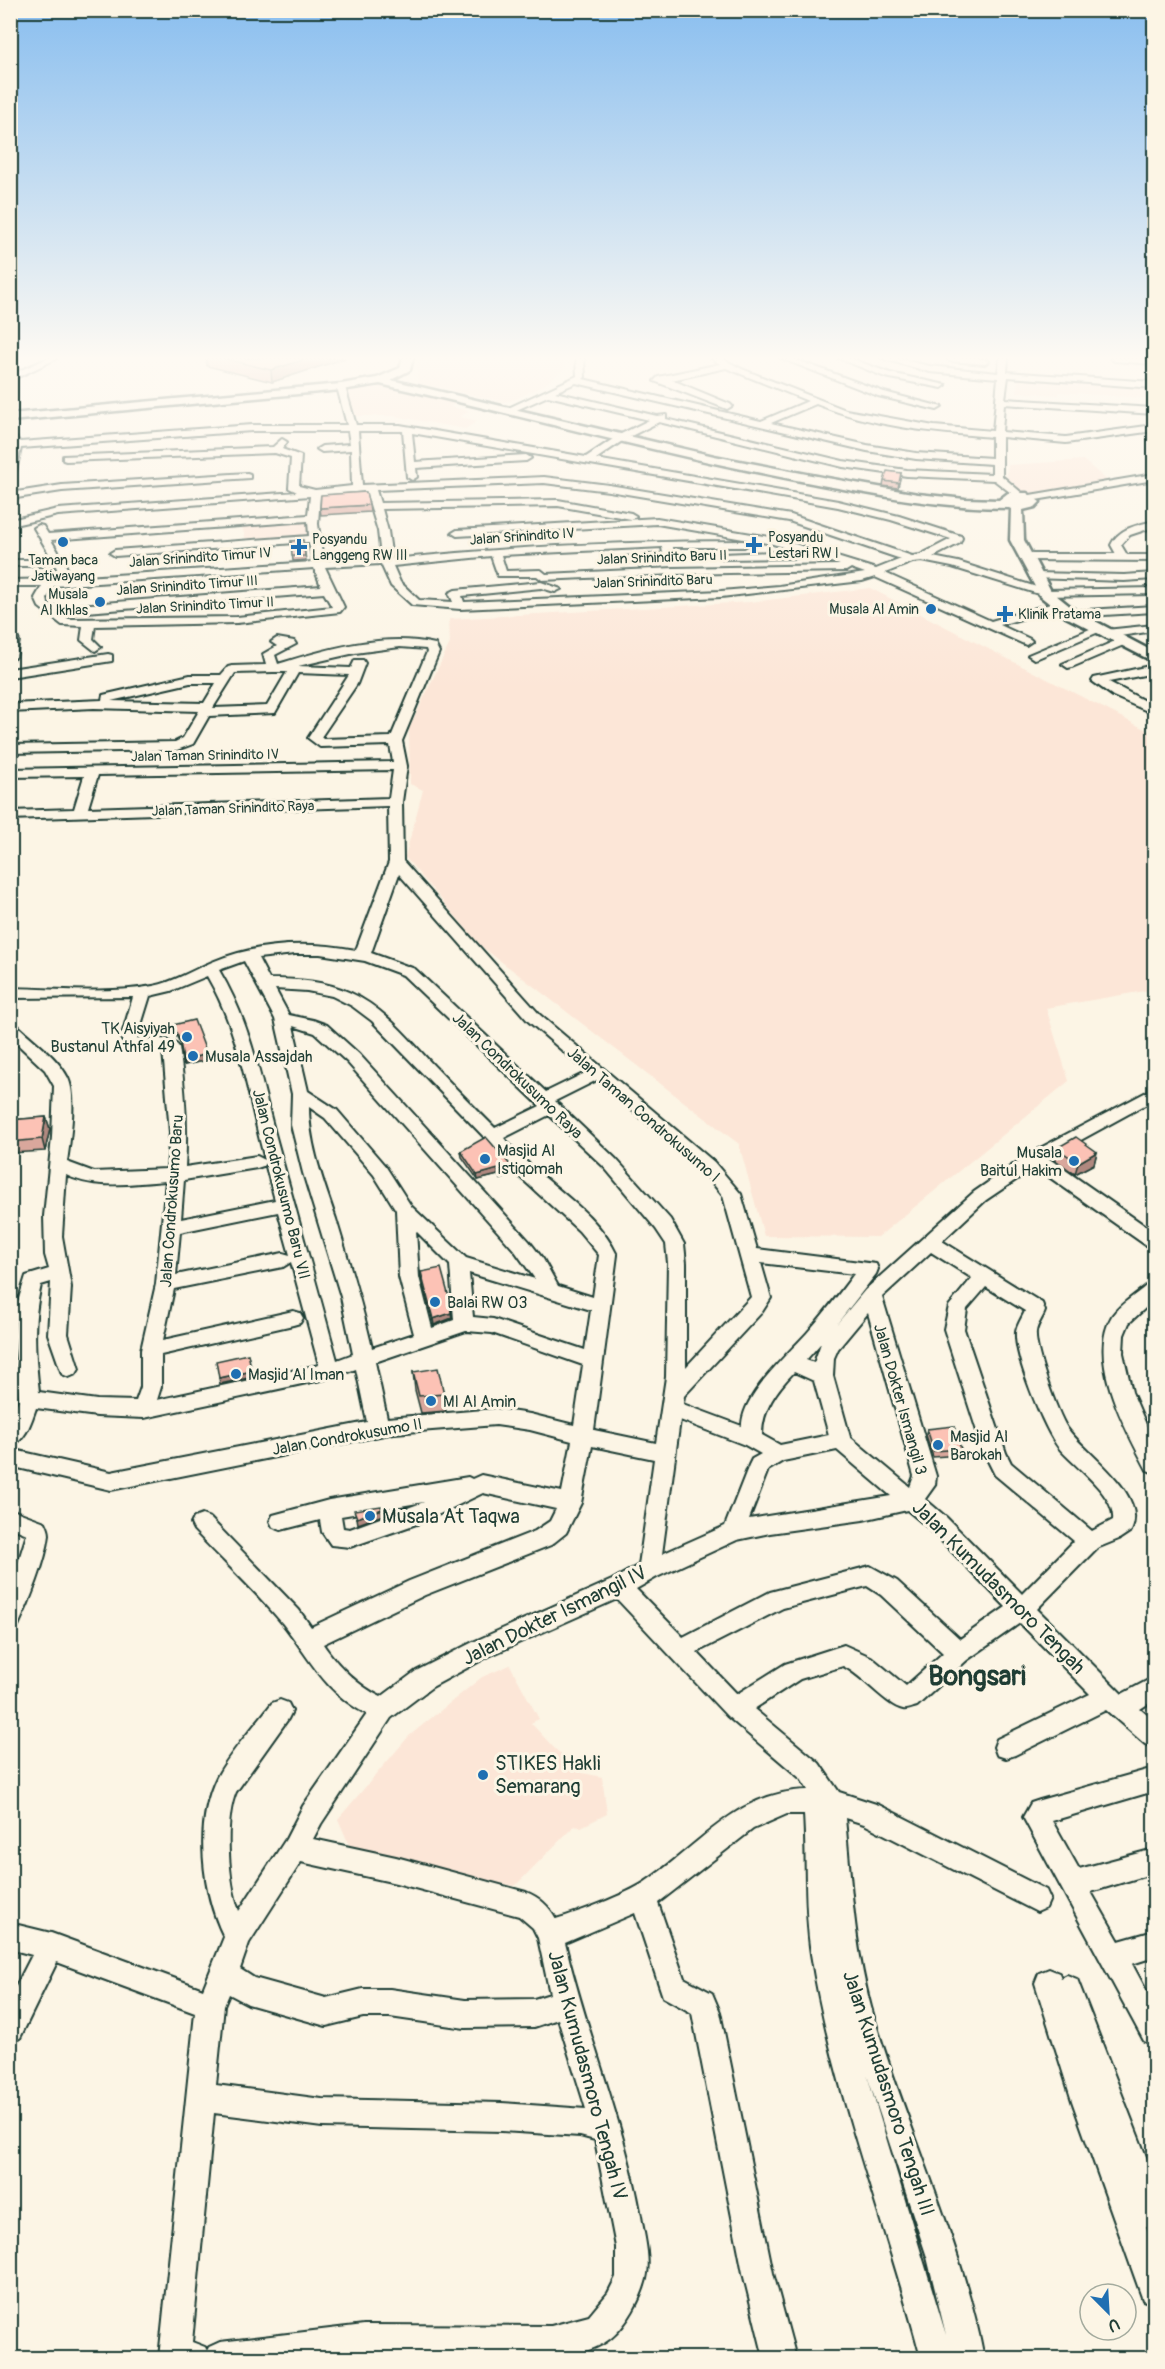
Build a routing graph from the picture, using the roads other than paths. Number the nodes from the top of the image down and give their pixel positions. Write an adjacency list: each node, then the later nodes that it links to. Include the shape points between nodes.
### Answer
1 (104, 469): 11 (street)
2 (210, 469): 11 (street)
3 (210, 469): 11 (street)
4 (295, 469): 18 (street, via 294,488)
5 (353, 469): 17 (street)
6 (411, 469): 15 (street)
7 (632, 469): 13 (street)
8 (753, 469): 21 (main road, via 902,496 976,504)
9 (872, 469): 12 (street, via 907,474)
10 (997, 469): 12 (street)
11 (112, 470): 22 (street, via 63,483)
12 (997, 477): 21 (street)
13 (705, 481): 20 (street); 39 (street, Jalan Srinindito Baru, via 859,508 956,537 956,542)
14 (1152, 481): 21 (street)
15 (413, 485): 16 (street); 19 (street, via 544,480)
16 (370, 487): 17 (street); 23 (street)
17 (358, 488): 18 (street)
18 (315, 494): 22 (street, via 68,511); 25 (street)
19 (641, 494): 20 (street); 24 (street)
20 (680, 501): 26 (street)
21 (1022, 502): 48 (main road, via 1017,540)
22 (19, 506): 29 (street); 35 (street)
23 (377, 506): 27 (street); 52 (street)
24 (618, 513): 27 (street, via 558,503); 28 (street)
25 (312, 518): 32 (street); 34 (street)
26 (791, 518): 33 (street); 49 (street)
27 (451, 519): 28 (street, via 574,525); 46 (street)
28 (657, 521): 33 (street)
29 (10, 523)
30 (1155, 524): 31 (street)
31 (1135, 529): 42 (street); 50 (street, via 1116,542)
32 (109, 532): 35 (street); 45 (street)
33 (761, 538): 36 (street)
34 (313, 539): 45 (street); 56 (street)
35 (47, 541): 38 (street); 54 (street)
36 (775, 541): 37 (street, Jalan Srinindito IV); 44 (street)
37 (668, 543): 40 (street, Jalan Srinindito IV); 51 (street, via 669,557)
38 (32, 545)
39 (944, 547): 49 (street, Jalan Srinindito Baru); 55 (street)
40 (587, 548): 41 (street, Jalan Srinindito IV); 59 (street)
41 (534, 551): 43 (street, Jalan Srinindito IV); 63 (street)
42 (1150, 551): 50 (street)
43 (495, 552): 46 (street, Jalan Srinindito IV); 63 (street, via 502,574)
44 (811, 552): 47 (street); 57 (street)
45 (115, 553): 62 (street)
46 (470, 555): 52 (street, Jalan Srinindito IV)
47 (712, 556)
48 (1024, 557): 50 (street); 60 (main road)
49 (916, 558): 55 (street); 58 (street, Jalan Srinindito Baru)
50 (1123, 558)
51 (628, 559)
52 (386, 562): 56 (street, Jalan Srinindito Timur IV); 73 (street, Jalan Srinindito Baru, via 395,584 416,603)
53 (10, 563): 54 (street)
54 (60, 563): 65 (street)
55 (954, 564): 72 (street)
56 (317, 565): 62 (street, Jalan Srinindito Timur IV); 70 (street)
57 (856, 568): 58 (street); 59 (street, Jalan Srinindito Baru II)
58 (874, 572): 73 (street, Jalan Srinindito Baru, via 862,578 733,593); 78 (street)
59 (593, 574): 63 (street, Jalan Srinindito Baru II)
60 (1035, 576): 61 (street); 72 (main road)
61 (1155, 576)
62 (130, 577): 65 (street, Jalan Srinindito Timur IV)
63 (541, 578): 69 (street, via 550,590); 73 (street, via 455,593)
64 (723, 578): 68 (street)
65 (66, 582): 66 (street, Jalan Srinindito Timur IV)
66 (51, 583): 67 (street, Jalan Srinindito Timur IV); 76 (street, via 41,598)
67 (10, 584)
68 (590, 587)
69 (570, 588)
70 (327, 589): 76 (street, Jalan Srinindito Timur III); 77 (street, Jalan Srinindito Timur II, via 338,607 336,610 237,620)
71 (1155, 591): 72 (street)
72 (1045, 593): 75 (main road)
73 (460, 606)
74 (1155, 609): 75 (street)
75 (1064, 610): 78 (street); 80 (main road)
76 (50, 611): 77 (street, Jalan Srinindito Timur II, via 64,622)
77 (89, 624): 85 (street, via 87,640)
78 (988, 625): 82 (street)
79 (1155, 628): 80 (street)
80 (1101, 631): 84 (main road); 87 (street)
81 (10, 634): 88 (street)
82 (1026, 641)
83 (276, 642): 91 (street, via 290,644 269,654)
84 (1122, 642): 86 (main road); 90 (street)
85 (95, 647)
86 (1150, 653)
87 (1043, 654)
88 (10, 657)
89 (108, 658): 94 (street)
90 (1068, 664)
91 (275, 668): 93 (street); 95 (street, via 237,668); 100 (street, via 364,649 429,646 434,652)
92 (1155, 669): 98 (street, via 1094,677 1117,693)
93 (294, 670): 99 (street, via 270,710); 100 (street, via 358,666 352,683 318,729 314,738 320,743)
94 (10, 673)
95 (224, 679): 97 (street, via 189,679 116,694); 99 (street)
96 (10, 708): 97 (street)
97 (91, 709): 99 (street)
98 (1155, 710)
99 (205, 711): 101 (street, via 184,744)
100 (396, 741): 103 (street)
101 (93, 748): 102 (street); 104 (street)
102 (10, 749)
103 (400, 766): 104 (street, Jalan Taman Srinindito IV); 106 (street)
104 (89, 772): 105 (street, Jalan Taman Srinindito IV); 107 (street)
105 (10, 773)
106 (395, 802): 107 (street, Jalan Taman Srinindito Raya); 109 (street)
107 (79, 814): 108 (street, Jalan Taman Srinindito Raya)
108 (10, 815)
109 (396, 862): 111 (street); 118 (street, Jalan Taman Condrokusumo I, via 516,1001)
110 (249, 954): 111 (street, Jalan Condrokusumo Raya, via 305,950); 112 (street, Jalan Condrokusumo Raya); 113 (street)
111 (362, 955): 121 (street, Jalan Condrokusumo Raya, via 393,963 409,972)
112 (210, 968): 115 (street, Jalan Condrokusumo Raya); 127 (street, Jalan Condrokusumo Baru VII, via 256,1076 262,1117)
113 (266, 984): 116 (street); 122 (street, via 293,984 328,991 362,1007 392,1031)
114 (10, 993): 115 (street, Jalan Condrokusumo Raya)
115 (143, 993): 126 (street, Jalan Condrokusumo Baru, via 129,1038 138,1045 171,1047 179,1133)
116 (283, 1019): 120 (street); 138 (street, via 321,1029 353,1058 522,1246)
117 (10, 1028): 125 (street, via 60,1078 63,1101)
118 (596, 1074): 121 (street); 132 (street, Jalan Taman Condrokusumo I, via 659,1123 724,1184 732,1194)
119 (1155, 1093): 123 (street)
120 (300, 1094): 128 (street, via 331,1114 381,1171); 146 (street, via 300,1125)
121 (547, 1103): 122 (street); 153 (street, Jalan Condrokusumo Raya, via 610,1163 663,1224 675,1244)
122 (493, 1136): 141 (street, via 506,1153 604,1245 608,1255)
123 (1035, 1158): 130 (street); 131 (street, via 980,1196)
124 (257, 1162): 126 (street)
125 (58, 1165): 126 (street, via 94,1178); 135 (street)
126 (174, 1175): 129 (street, Jalan Condrokusumo Baru)
127 (287, 1204): 129 (street); 150 (street, Jalan Condrokusumo Baru VII)
128 (405, 1210): 134 (street); 144 (street, via 409,1277)
129 (170, 1228): 137 (street, Jalan Condrokusumo Baru)
130 (1155, 1241)
131 (930, 1242): 136 (street); 140 (street)
132 (749, 1255): 148 (street, via 869,1269); 153 (street, Jalan Taman Condrokusumo I, via 761,1298)
133 (283, 1260): 137 (street)
134 (459, 1263): 138 (street); 143 (street)
135 (56, 1264): 149 (street, via 61,1287 58,1334); 152 (street, via 33,1281 25,1311)
136 (984, 1277): 172 (street, via 953,1316 995,1453 1003,1469); 172 (street, via 1035,1308 1026,1339 1050,1414 1061,1435 1091,1466 1125,1512 1123,1525)
137 (166, 1284): 145 (street, Jalan Condrokusumo Baru)
138 (550, 1289): 141 (street)
139 (1155, 1290): 163 (street, via 1120,1319 1113,1334 1112,1351 1121,1389)
140 (872, 1295): 151 (street, via 830,1345); 165 (street, Jalan Dokter Ismangil 3, via 925,1476 924,1485)
141 (600, 1305): 147 (street)
142 (293, 1318): 145 (street)
143 (465, 1324): 144 (street); 147 (street, via 493,1326)
144 (425, 1337): 146 (street)
145 (151, 1350): 154 (street, Jalan Condrokusumo Baru, via 151,1387)
146 (366, 1360): 150 (street); 155 (street)
147 (593, 1361): 157 (street)
148 (791, 1362): 151 (street); 158 (street, via 755,1410)
149 (69, 1369)
150 (330, 1370): 154 (street)
151 (823, 1376): 159 (street)
152 (29, 1400): 154 (street); 156 (street)
153 (673, 1400): 158 (street); 160 (street, Jalan Condrokusumo Raya)
154 (144, 1410)
155 (379, 1428): 157 (street, Jalan Condrokusumo II, via 496,1417); 162 (street, Jalan Condrokusumo II, via 111,1481)
156 (13, 1430)
157 (583, 1436): 160 (street, Jalan Condrokusumo II); 166 (street)
158 (752, 1439): 161 (street)
159 (841, 1441): 161 (street); 165 (street, Jalan Kumudasmoro Tengah)
160 (664, 1453): 173 (street, Jalan Condrokusumo Raya)
161 (778, 1454): 171 (street, via 760,1465)
162 (10, 1457)
163 (1155, 1464)
164 (481, 1484): 166 (street); 167 (street); 167 (street, via 419,1513 350,1538 339,1538 333,1532)
165 (912, 1500): 171 (street, Jalan Dokter Ismangil IV); 175 (street, Jalan Kumudasmoro Tengah)
166 (570, 1503): 177 (street, via 558,1527 543,1538 417,1588)
167 (330, 1509): 169 (street)
168 (10, 1518): 176 (street, via 32,1524 38,1534)
169 (281, 1521)
170 (202, 1524): 177 (street)
171 (732, 1532): 173 (street, Jalan Dokter Ismangil IV)
172 (1089, 1541): 175 (street)
173 (649, 1570): 174 (street, Jalan Dokter Ismangil IV)
174 (620, 1587): 178 (street); 183 (street, Jalan Dokter Ismangil IV, via 471,1654 424,1679)
175 (1023, 1608): 179 (street); 181 (street, Jalan Kumudasmoro Tengah)
176 (10, 1619)
177 (308, 1640): 183 (street, via 322,1662 349,1689)
178 (680, 1650): 179 (street, via 778,1599 870,1576 889,1588); 182 (street)
179 (958, 1653): 182 (street, via 909,1698 903,1698 863,1664 844,1655 793,1671)
180 (1155, 1688): 181 (street)
181 (1114, 1702): 185 (street, Jalan Kumudasmoro Tengah); 186 (street)
182 (735, 1708): 188 (street, via 810,1771)
183 (382, 1710): 189 (street, Jalan Dokter Ismangil IV, via 312,1815)
184 (280, 1711): 196 (street, via 227,1784 219,1803 218,1872 225,1911)
185 (1155, 1736)
186 (1006, 1747)
187 (1155, 1780): 191 (street, via 1040,1812 1036,1817)
188 (824, 1802): 192 (street, via 786,1802 744,1820); 193 (street, via 870,1814); 203 (street, via 819,1904 834,1947)
189 (295, 1848): 194 (street, via 526,1905 542,1919); 196 (street, Jalan Dokter Ismangil IV)
190 (1155, 1861): 191 (street)
191 (1073, 1884): 199 (street)
192 (643, 1897): 194 (street); 215 (street, via 673,1987 702,2003 706,2012 758,2273)
193 (1036, 1899)
194 (550, 1934): 201 (street, Jalan Kumudasmoro Tengah IV)
195 (10, 1936): 198 (street)
196 (238, 1936): 200 (street, Jalan Dokter Ismangil IV)
197 (1155, 1944): 199 (street)
198 (51, 1946): 202 (street); 204 (street)
199 (1112, 1956): 205 (street)
200 (225, 1974): 201 (street, via 248,1990 326,2012 363,2002 465,2014 534,2013); 202 (street, Jalan Dokter Ismangil IV)
201 (566, 2003): 207 (street, Jalan Kumudasmoro Tengah IV)
202 (210, 2005): 206 (street, Jalan Dokter Ismangil IV)
203 (847, 2008): 208 (street, Jalan Kumudasmoro Tengah III); 209 (street, via 850,2068)
204 (10, 2028)
205 (1155, 2031)
206 (200, 2097): 207 (street, via 322,2113 502,2117 580,2122); 213 (street, Jalan Dokter Ismangil IV)
207 (607, 2129): 212 (street, Jalan Kumudasmoro Tengah IV, via 631,2247 631,2278 619,2304 600,2327 583,2335)
208 (901, 2133): 209 (street); 217 (street, Jalan Kumudasmoro Tengah III, via 942,2257)
209 (872, 2138): 216 (street)
210 (1155, 2214): 211 (street, via 1058,1986 1086,2101)
211 (1155, 2289)
212 (481, 2349): 214 (street, Jalan Kumudasmoro Tengah IV, via 364,2341)
213 (182, 2358)
214 (220, 2358)
215 (780, 2358)
216 (937, 2358)
217 (968, 2358)

